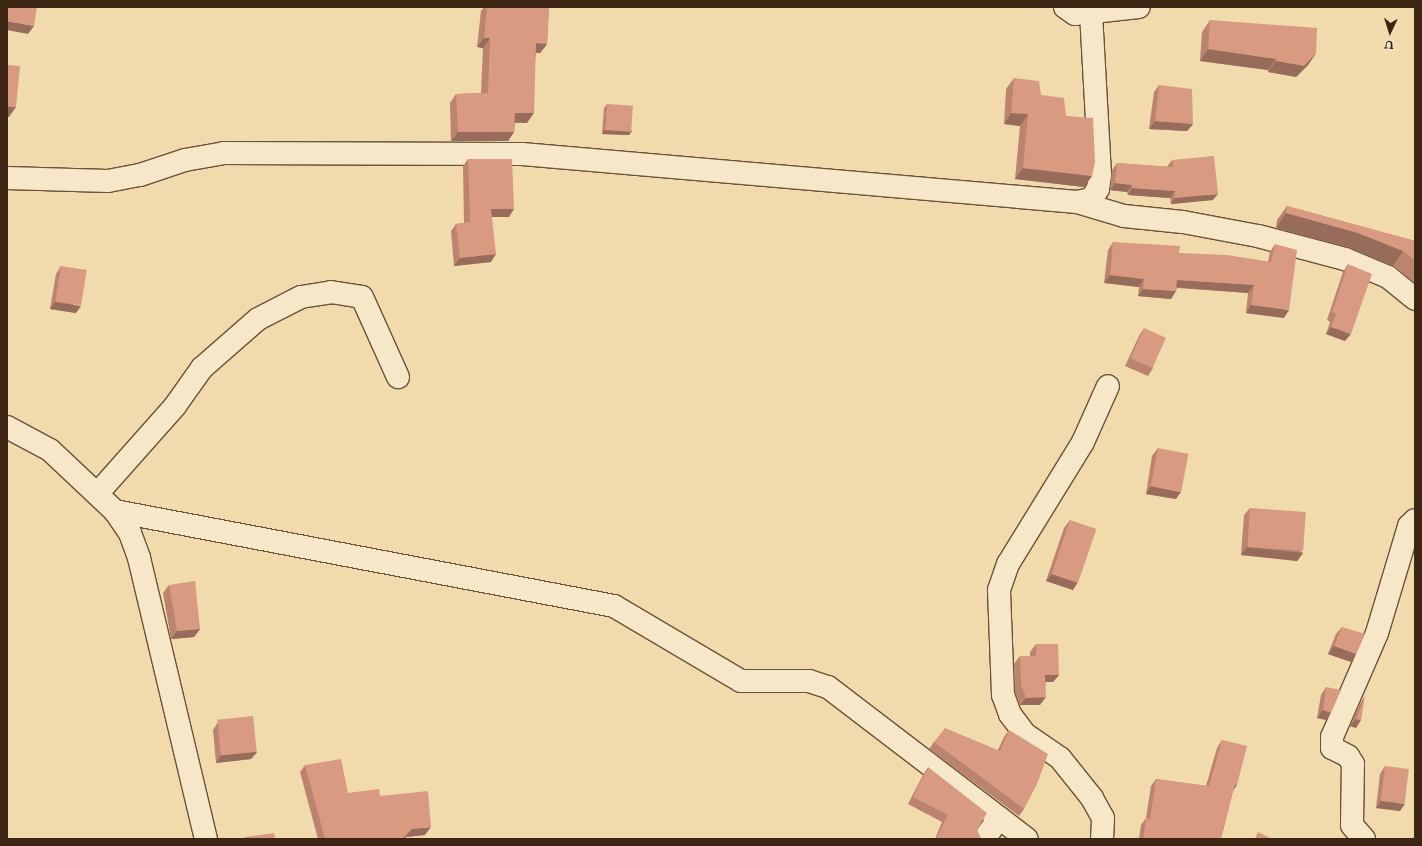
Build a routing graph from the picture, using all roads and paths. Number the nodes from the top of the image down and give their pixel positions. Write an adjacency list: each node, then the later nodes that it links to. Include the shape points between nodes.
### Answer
1 (1065, 7): 3 (street, via 1075,14)
2 (1139, 7): 3 (street)
3 (1091, 14): 5 (street, via 1100,174 1098,188 1091,199)
4 (7, 178): 5 (street, via 108,181 132,177 185,160 223,154 522,154)
5 (1077, 202): 6 (street, via 1124,216 1183,222 1258,236 1345,259 1388,277)
6 (1415, 299)
7 (398, 377): 10 (street, via 362,297 331,292 301,298 258,319 202,368 175,406)
8 (1108, 386): 17 (street, via 1083,442 1008,564 999,590 1003,695 1010,714 1025,734 1060,758 1092,798 1103,818)
9 (7, 427): 10 (street, via 50,450)
10 (97, 494): 11 (street)
11 (115, 511): 13 (street, via 614,606 741,681 809,681 828,687); 14 (street, via 130,533 139,558)
12 (1415, 520): 18 (street, via 1409,526 1377,633 1332,737 1332,748 1348,756 1353,764 1352,825)
13 (999, 818): 15 (street); 16 (street)
14 (206, 839)
15 (984, 839)
16 (1027, 839)
17 (1102, 839)
18 (1364, 839)

